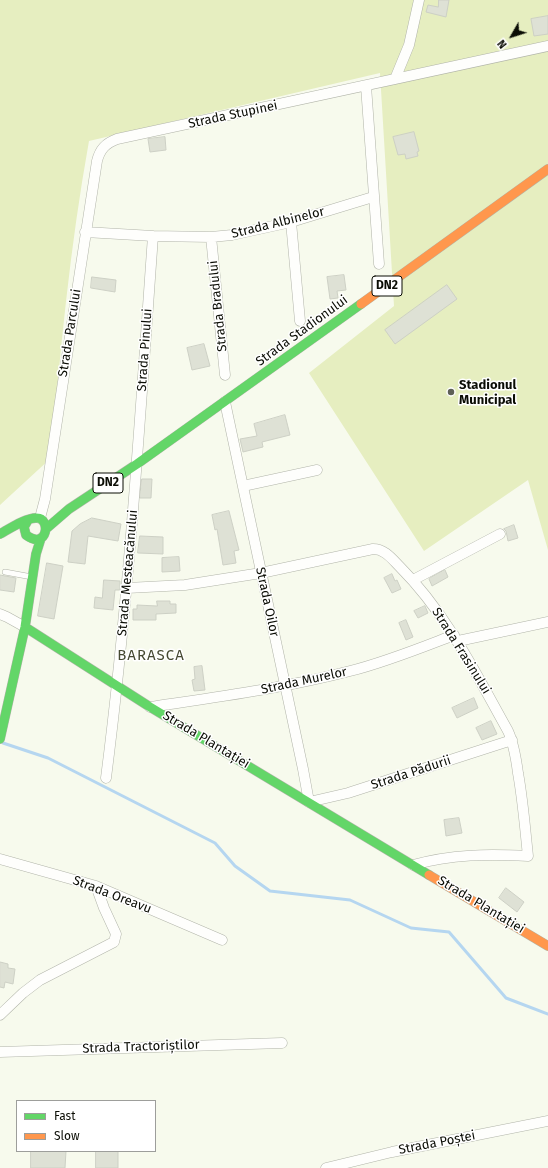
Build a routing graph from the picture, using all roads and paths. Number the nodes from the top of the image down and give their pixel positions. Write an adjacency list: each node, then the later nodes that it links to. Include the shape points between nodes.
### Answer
1 (419, 0): 3 (street, via 409,45)
2 (548, 46): 3 (street, Strada Stupinei)
3 (396, 79): 4 (street, Strada Stupinei)
4 (366, 86): 5 (street, Strada Stupinei, via 117,140); 7 (street)
5 (103, 148): 9 (street, Strada Parcului, via 97,161)
6 (548, 169): 15 (main road, Strada Stadionului / DN2)
7 (373, 197): 8 (street, Strada Albinelor); 12 (street)
8 (291, 222): 11 (street, Strada Albinelor, via 250,232); 13 (street)
9 (85, 232): 10 (street, Strada Albinelor); 20 (street, Strada Parcului)
10 (153, 236): 11 (street, Strada Albinelor); 16 (street, Strada Pinului)
11 (212, 237): 14 (street, Strada Bradului)
12 (379, 264)
13 (300, 321)
14 (225, 375)
15 (225, 402): 16 (main road, Strada Stadionului / DN2); 18 (street, Strada Oilor)
16 (137, 464): 20 (main road, Strada Stadionului / DN2, via 69,509); 30 (street, Strada Mesteacănului)
17 (317, 470): 18 (street)
18 (243, 486): 27 (street, Strada Oilor)
19 (28, 520): 20 (main road, DN2, via 33,518); 22 (main road, via 24,530); 24 (main road, DN2)
20 (43, 522): 23 (main road, via 45,535)
21 (500, 534): 29 (street)
22 (26, 538): 23 (main road); 25 (main road)
23 (41, 538): 25 (main road)
24 (2, 539)
25 (36, 554): 28 (main road)
26 (6, 572): 28 (lane)
27 (261, 573): 29 (street, Strada Frasinului, via 377,549 388,555); 30 (street, Strada Frasinului, via 191,584); 35 (street, Strada Oilor)
28 (33, 577): 33 (main road)
29 (413, 580): 34 (street, Strada Frasinului)
30 (127, 588): 36 (street, Strada Mesteacănului)
31 (0, 614): 33 (street, Strada Plantației)
32 (548, 622): 34 (street, Strada Murelor)
33 (25, 627): 36 (main road, Strada Plantației); 38 (main road)
34 (456, 638): 35 (street, Strada Murelor, via 370,666); 39 (street, Strada Frasinului)
35 (285, 686): 37 (street, Strada Murelor); 41 (street, Strada Oilor)
36 (118, 687): 37 (main road, Strada Plantației); 40 (street, Strada Mesteacănului)
37 (150, 706): 41 (main road, Strada Plantației)
38 (1, 735)
39 (512, 740): 41 (street, Strada Pădurii, via 348,793); 42 (street, Strada Frasinului, via 524,803)
40 (106, 778)
41 (309, 802): 44 (main road, Strada Plantației)
42 (528, 856): 44 (street, Strada Plantației, via 496,854 446,857)
43 (0, 859): 45 (street, Strada Oreavu)
44 (413, 865): 47 (main road, Strada Plantației)
45 (96, 886): 46 (street, Strada Oreavu); 48 (street, via 116,934 114,942 40,980)
46 (222, 940)
47 (548, 946)
48 (0, 1015)
49 (282, 1043): 50 (street, Strada Tractoriștilor)
50 (0, 1052)
51 (548, 1121): 52 (street, Strada Poștei)
52 (326, 1168)

